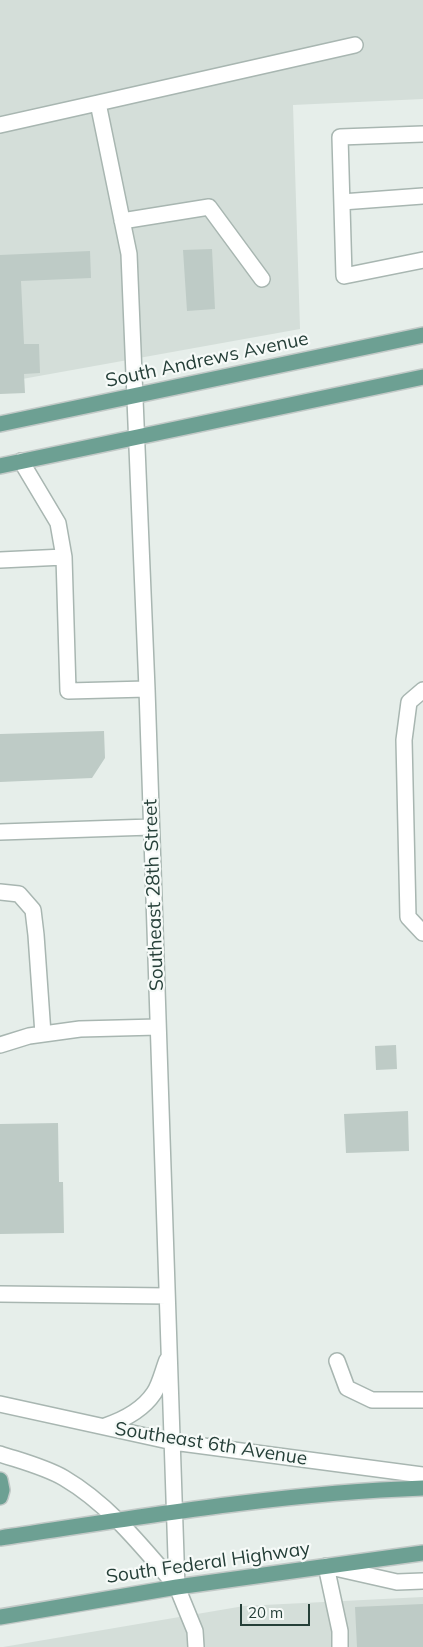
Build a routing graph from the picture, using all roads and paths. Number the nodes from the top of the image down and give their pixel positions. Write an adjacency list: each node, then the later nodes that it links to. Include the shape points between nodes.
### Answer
1 (356, 45): 2 (street)
2 (98, 103): 3 (street); 7 (street, Southeast 28th Street)
3 (0, 125)
4 (423, 134): 6 (street, via 340,136)
5 (423, 196): 6 (street)
6 (342, 202): 8 (street, via 344,276)
7 (122, 221): 9 (street, via 209,207); 12 (street, Southeast 28th Street, via 129,254)
8 (423, 260)
9 (262, 279)
10 (423, 335): 12 (main road, South Andrews Avenue)
11 (423, 377): 14 (main road)
12 (136, 395): 13 (main road, South Andrews Avenue); 14 (street, Southeast 28th Street)
13 (0, 424)
14 (137, 437): 15 (main road); 19 (street, Southeast 28th Street)
15 (21, 461): 16 (main road); 17 (street, via 58,523)
16 (0, 466)
17 (64, 557): 18 (street); 19 (street, via 68,691)
18 (0, 560)
19 (147, 689): 21 (street, Southeast 28th Street)
20 (423, 690): 24 (street, via 409,702 404,740 408,917)
21 (152, 827): 22 (street); 25 (street, Southeast 28th Street)
22 (0, 832)
23 (0, 892): 26 (street, via 19,894 32,910)
24 (423, 933)
25 (158, 1026): 26 (street); 29 (street, Southeast 28th Street)
26 (43, 1034): 27 (street)
27 (0, 1045)
28 (0, 1294): 29 (street)
29 (167, 1296): 30 (street, Southeast 28th Street)
30 (170, 1354): 34 (street, Southeast 28th Street, via 154,1393 125,1420); 35 (street, Southeast 28th Street)
31 (337, 1361): 32 (street, via 347,1388 372,1400)
32 (423, 1400)
33 (0, 1404): 34 (street, Southeast 6th Avenue)
34 (105, 1426): 35 (street, Southeast 6th Avenue)
35 (173, 1442): 37 (street, Southeast 6th Avenue); 41 (street, Southeast 28th Street)
36 (0, 1454): 42 (street, via 64,1478)
37 (423, 1475)
38 (0, 1480): 40 (main road)
39 (423, 1488): 41 (main road, via 339,1492)
40 (0, 1497)
41 (174, 1513): 42 (main road); 47 (street, Southeast 28th Street)
42 (118, 1520): 43 (main road); 47 (street)
43 (0, 1538)
44 (423, 1553): 45 (main road, South Federal Highway)
45 (326, 1566): 46 (street, via 397,1582); 47 (main road, South Federal Highway); 50 (street, via 340,1631)
46 (423, 1581)
47 (177, 1587): 48 (main road, South Federal Highway); 49 (street, Southeast 28th Street, via 195,1632)
48 (0, 1617)
49 (196, 1647)
50 (340, 1647)

